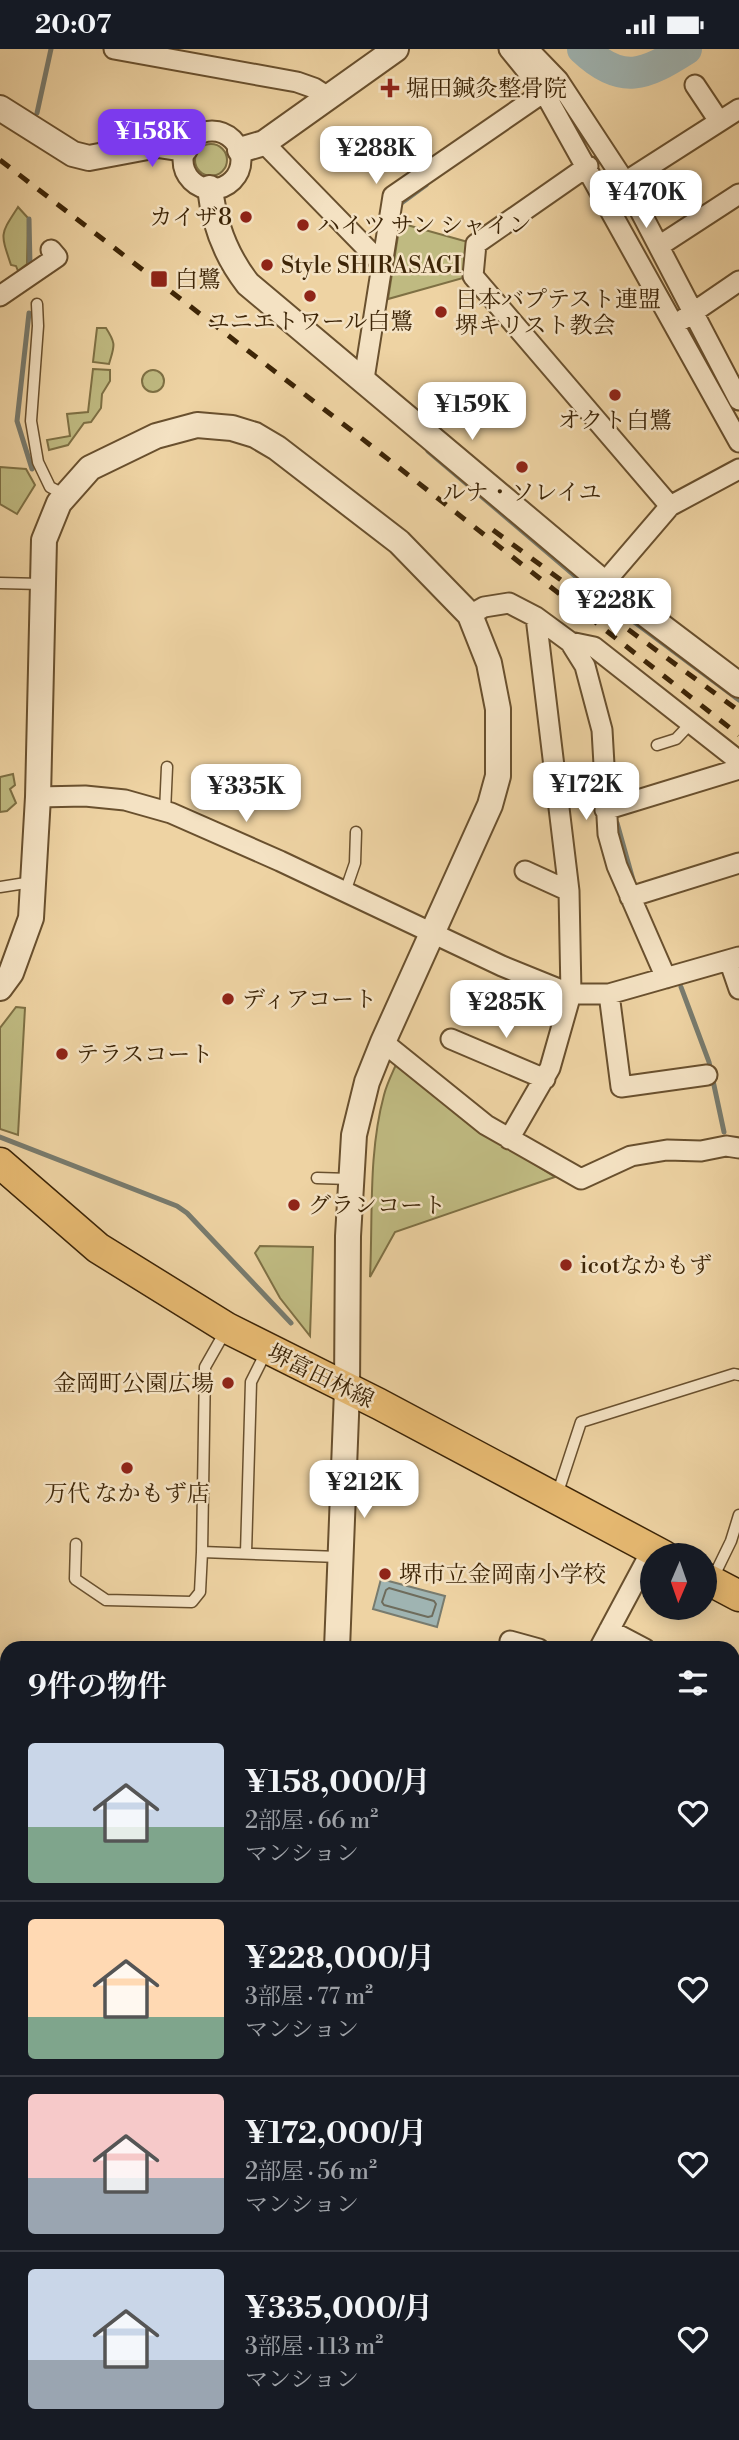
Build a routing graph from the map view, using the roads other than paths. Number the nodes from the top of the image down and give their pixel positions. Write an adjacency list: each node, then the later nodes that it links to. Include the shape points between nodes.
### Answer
1 (114, 49): 5 (street)
2 (396, 49): 8 (street)
3 (509, 49): 7 (street)
4 (528, 49): 16 (street, via 558,80)
5 (205, 57): 8 (street, via 297,82)
6 (695, 85): 11 (street)
7 (544, 92): 15 (street); 21 (street, via 393,196)
8 (328, 97): 12 (street)
9 (0, 108): 13 (street, via 73,154 89,158 159,145)
10 (739, 109): 11 (street)
11 (719, 121): 16 (street)
12 (264, 143): 14 (street); 21 (street)
13 (185, 149): 14 (street, via 196,135 216,131); 17 (street, via 188,176)
14 (240, 150): 17 (street, via 240,165 233,179)
15 (587, 166): 26 (street); 32 (street, via 476,244 472,276)
16 (625, 182): 19 (street)
17 (210, 188): 27 (street, via 223,245 248,284)
18 (739, 194): 19 (street)
19 (659, 246): 25 (street)
20 (51, 250): 23 (street, via 57,257)
21 (382, 264): 27 (street)
22 (739, 281): 25 (street)
23 (0, 296)
24 (37, 304): 31 (lane, via 31,421 38,462 50,487)
25 (694, 313): 26 (street); 28 (street)
26 (675, 325): 29 (street)
27 (364, 379): 34 (street)
28 (739, 400)
29 (739, 442)
30 (739, 469): 32 (street)
31 (66, 495): 35 (street, via 58,503 44,540); 36 (street, via 90,468 156,436 197,425 256,435 399,542)
32 (670, 506): 34 (street)
33 (0, 583): 35 (lane)
34 (604, 583): 39 (street)
35 (42, 585): 45 (street)
36 (470, 615): 37 (street, via 484,607 509,603); 56 (street, via 489,663 498,709 498,776 490,805)
37 (536, 617): 38 (street); 53 (street)
38 (570, 642): 40 (street, via 594,647); 46 (street, via 585,666 602,730)
39 (739, 685)
40 (691, 723): 41 (lane, via 677,739); 42 (street)
41 (657, 745)
42 (739, 761)
43 (167, 767): 47 (lane)
44 (739, 769): 46 (street)
45 (38, 797): 47 (street, via 125,800); 51 (street)
46 (605, 810): 55 (street, via 617,866)
47 (165, 812): 54 (street)
48 (356, 832): 54 (lane, via 355,863)
49 (739, 863): 55 (street)
50 (525, 871): 53 (street)
51 (32, 882): 52 (lane); 59 (street, via 31,918 11,974)
52 (0, 887)
53 (569, 891): 61 (street)
54 (345, 892): 56 (street)
55 (630, 897): 58 (street)
56 (433, 934): 61 (street); 64 (street)
57 (734, 958): 58 (street); 60 (street)
58 (666, 978): 62 (street)
59 (0, 988)
60 (739, 989)
61 (571, 994): 62 (street); 66 (street)
62 (609, 994): 65 (street, via 621,1087)
63 (451, 1039): 66 (street)
64 (383, 1042): 67 (street); 71 (street, via 354,1135)
65 (707, 1075)
66 (545, 1079): 67 (street)
67 (509, 1139): 68 (street, via 581,1179 631,1156)
68 (739, 1148)
69 (0, 1163): 72 (main road, 堺富田林線, via 99,1248)
70 (317, 1178): 71 (lane)
71 (351, 1179): 75 (street)
72 (227, 1328): 73 (main road, 堺富田林線); 80 (lane, via 205,1367)
73 (267, 1349): 75 (main road, 堺富田林線); 81 (lane, via 251,1382)
74 (739, 1375): 76 (lane, via 582,1422)
75 (347, 1389): 76 (main road, 堺富田林線); 82 (street)
76 (556, 1499): 78 (main road, 堺富田林線)
77 (739, 1515): 83 (lane)
78 (640, 1543)
79 (76, 1544): 80 (lane, via 75,1579 106,1600 192,1602 200,1592)
80 (202, 1552): 81 (lane)
81 (246, 1553): 82 (lane)
82 (340, 1557): 88 (street)
83 (718, 1563)
84 (640, 1581): 87 (street)
85 (718, 1585): 86 (main road)
86 (739, 1596)
87 (609, 1630): 89 (street); 90 (street)
88 (337, 1641)
89 (603, 1641)
90 (630, 1641)

